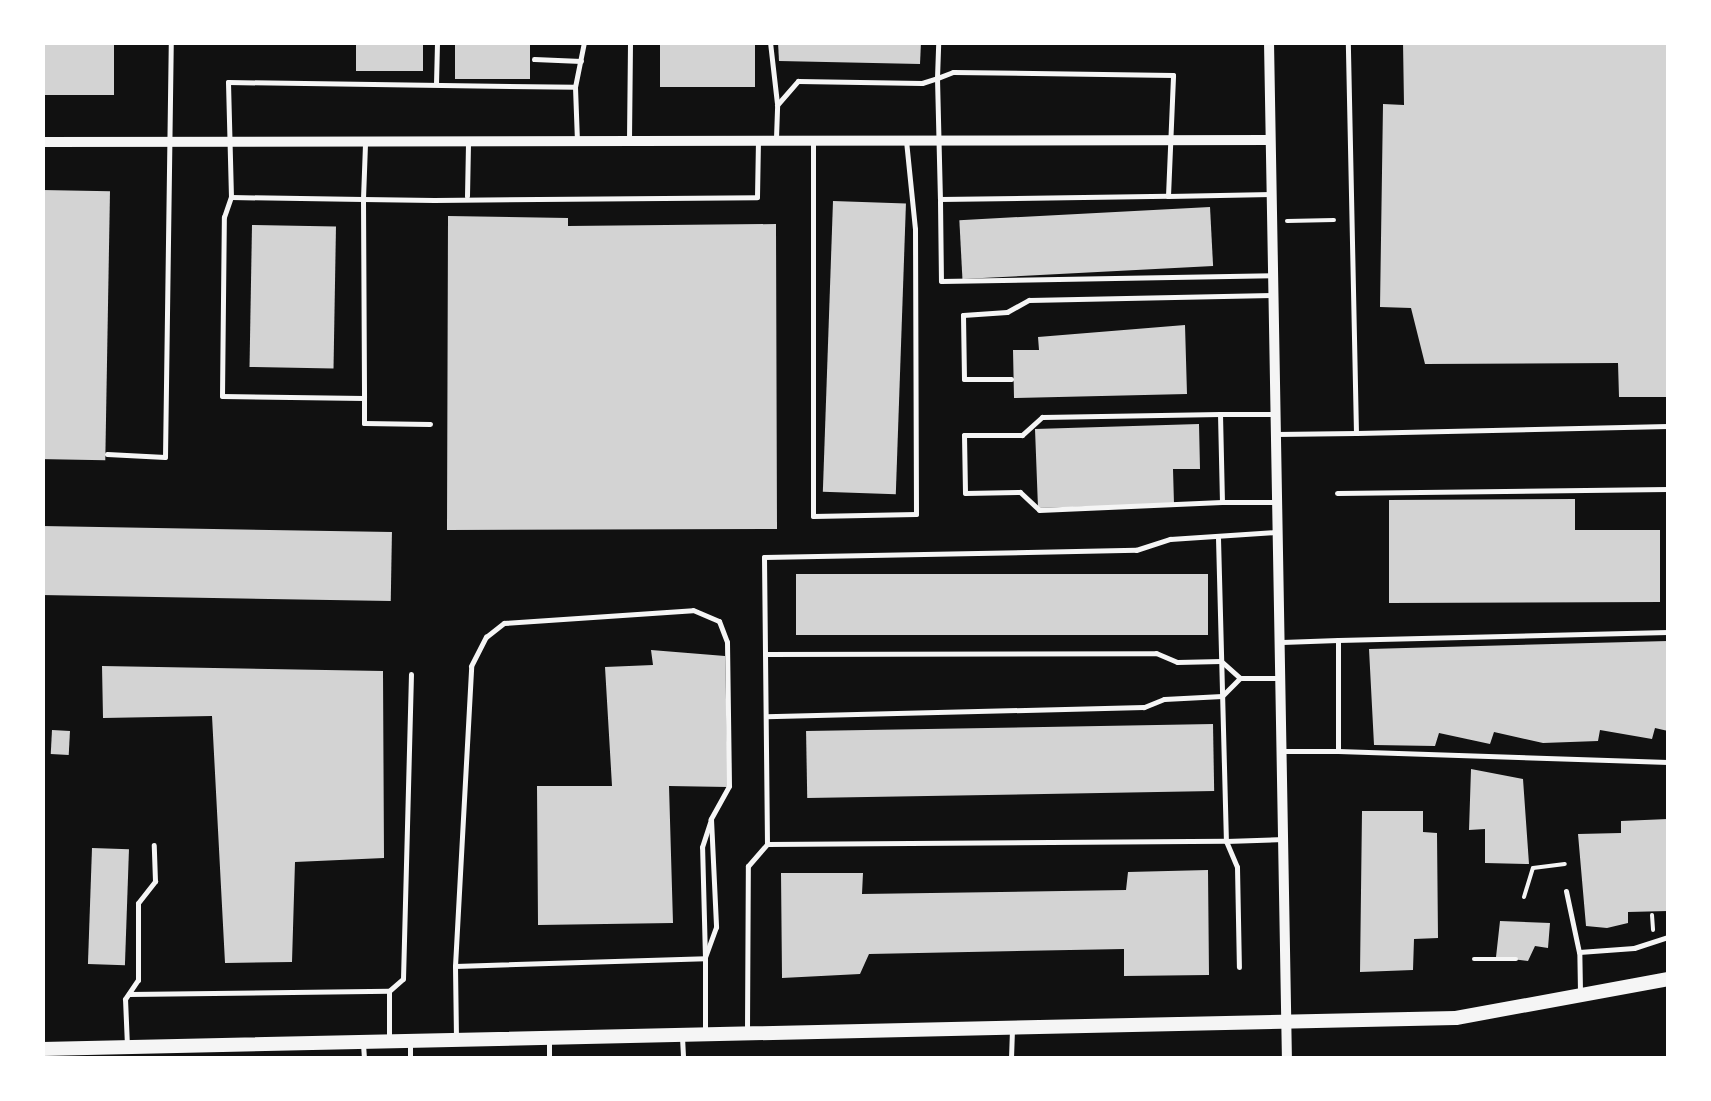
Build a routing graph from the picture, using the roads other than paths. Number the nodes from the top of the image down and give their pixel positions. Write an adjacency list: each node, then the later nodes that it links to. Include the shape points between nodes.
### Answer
1 (171, 42): 23 (lane)
2 (437, 42): 12 (lane)
3 (584, 42): 10 (lane)
4 (630, 42): 28 (lane)
5 (770, 42): 14 (lane)
6 (938, 42): 11 (lane)
7 (1269, 42): 16 (street)
8 (1348, 42): 43 (lane)
9 (534, 59): 10 (lane)
10 (580, 61): 13 (lane)
11 (938, 78): 14 (lane, via 798,81); 15 (lane, via 953,72 1172,75); 21 (lane)
12 (436, 84): 13 (lane); 24 (lane, via 228,82)
13 (575, 87): 27 (lane)
14 (777, 106): 18 (lane)
15 (1172, 140): 16 (street); 21 (street); 31 (lane)
16 (1269, 140): 29 (street)
17 (758, 141): 18 (street); 28 (street); 30 (lane, via 757,197)
18 (776, 141): 19 (street)
19 (813, 141): 20 (street); 20 (lane, via 813,516 916,514 915,215)
20 (906, 141): 21 (street)
21 (938, 141): 34 (lane)
22 (42, 142): 23 (street)
23 (170, 142): 24 (street); 45 (lane, via 165,457)
24 (230, 142): 25 (street); 32 (lane)
25 (364, 142): 26 (street); 33 (lane)
26 (468, 142): 27 (street); 30 (lane)
27 (578, 142): 28 (street)
28 (628, 142)
29 (1271, 194): 31 (lane); 35 (street)
30 (467, 196): 33 (lane)
31 (1168, 196): 34 (lane)
32 (232, 197): 33 (lane); 38 (lane, via 224,216 222,396)
33 (363, 199): 38 (lane)
34 (940, 199): 35 (lane, via 941,280)
35 (1272, 274): 36 (street)
36 (1273, 295): 37 (lane, via 1029,300 1007,312 963,315 964,379); 40 (street)
37 (1011, 378)
38 (364, 398): 41 (lane, via 364,423)
39 (1220, 414): 40 (lane); 48 (lane); 48 (lane, via 1042,418 1022,435 964,435 965,493 1020,492 1039,510)
40 (1276, 414): 44 (street)
41 (430, 424)
42 (1668, 426): 43 (lane)
43 (1356, 433): 44 (lane)
44 (1276, 434): 49 (street)
45 (106, 454)
46 (1668, 489): 47 (lane)
47 (1337, 493)
48 (1222, 502): 49 (lane)
49 (1278, 502): 50 (street)
50 (1278, 532): 51 (lane); 54 (street)
51 (1218, 538): 55 (lane, via 1170,539 1136,550 764,557); 56 (lane)
52 (1668, 632): 53 (lane)
53 (1338, 640): 54 (lane); 63 (lane)
54 (1282, 642): 59 (street)
55 (765, 654): 56 (lane, via 1156,653 1177,662); 61 (lane)
56 (1221, 662): 58 (lane); 60 (lane)
57 (411, 674): 77 (lane, via 403,979)
58 (1240, 678): 59 (lane); 60 (lane)
59 (1282, 678): 62 (street)
60 (1222, 696): 61 (lane, via 1164,698 1144,708); 67 (lane)
61 (766, 716): 68 (lane)
62 (1282, 751): 63 (lane); 66 (street)
63 (1338, 751): 64 (lane)
64 (1668, 762)
65 (711, 818): 73 (lane, via 702,847); 73 (lane, via 716,926); 74 (lane, via 729,786 727,642 719,621 694,610 504,623 486,638 471,666)
66 (1284, 840): 67 (lane); 80 (street)
67 (1226, 841): 68 (lane); 75 (lane, via 1237,867)
68 (768, 844): 82 (lane, via 748,866)
69 (154, 845): 78 (lane, via 155,881 138,903 138,980)
70 (1566, 891): 72 (lane)
71 (1668, 937): 72 (lane, via 1634,948)
72 (1579, 952): 79 (lane)
73 (705, 958): 74 (lane); 83 (lane)
74 (456, 966): 86 (lane)
75 (1239, 967)
76 (1668, 979): 79 (street)
77 (389, 990): 78 (lane); 87 (lane)
78 (129, 994): 89 (lane)
79 (1580, 999): 80 (street, via 1456,1018)
80 (1288, 1021): 81 (street); 95 (street)
81 (1012, 1028): 82 (street); 94 (lane)
82 (747, 1034): 83 (street)
83 (705, 1035): 84 (street)
84 (682, 1036): 85 (street); 93 (lane)
85 (549, 1039): 86 (street); 92 (lane)
86 (456, 1042): 90 (street)
87 (390, 1043): 90 (street); 91 (street)
88 (42, 1049): 89 (street)
89 (127, 1049): 91 (street)
90 (410, 1050)
91 (364, 1051)
92 (549, 1058)
93 (682, 1058)
94 (1011, 1058)
95 (1288, 1058)

